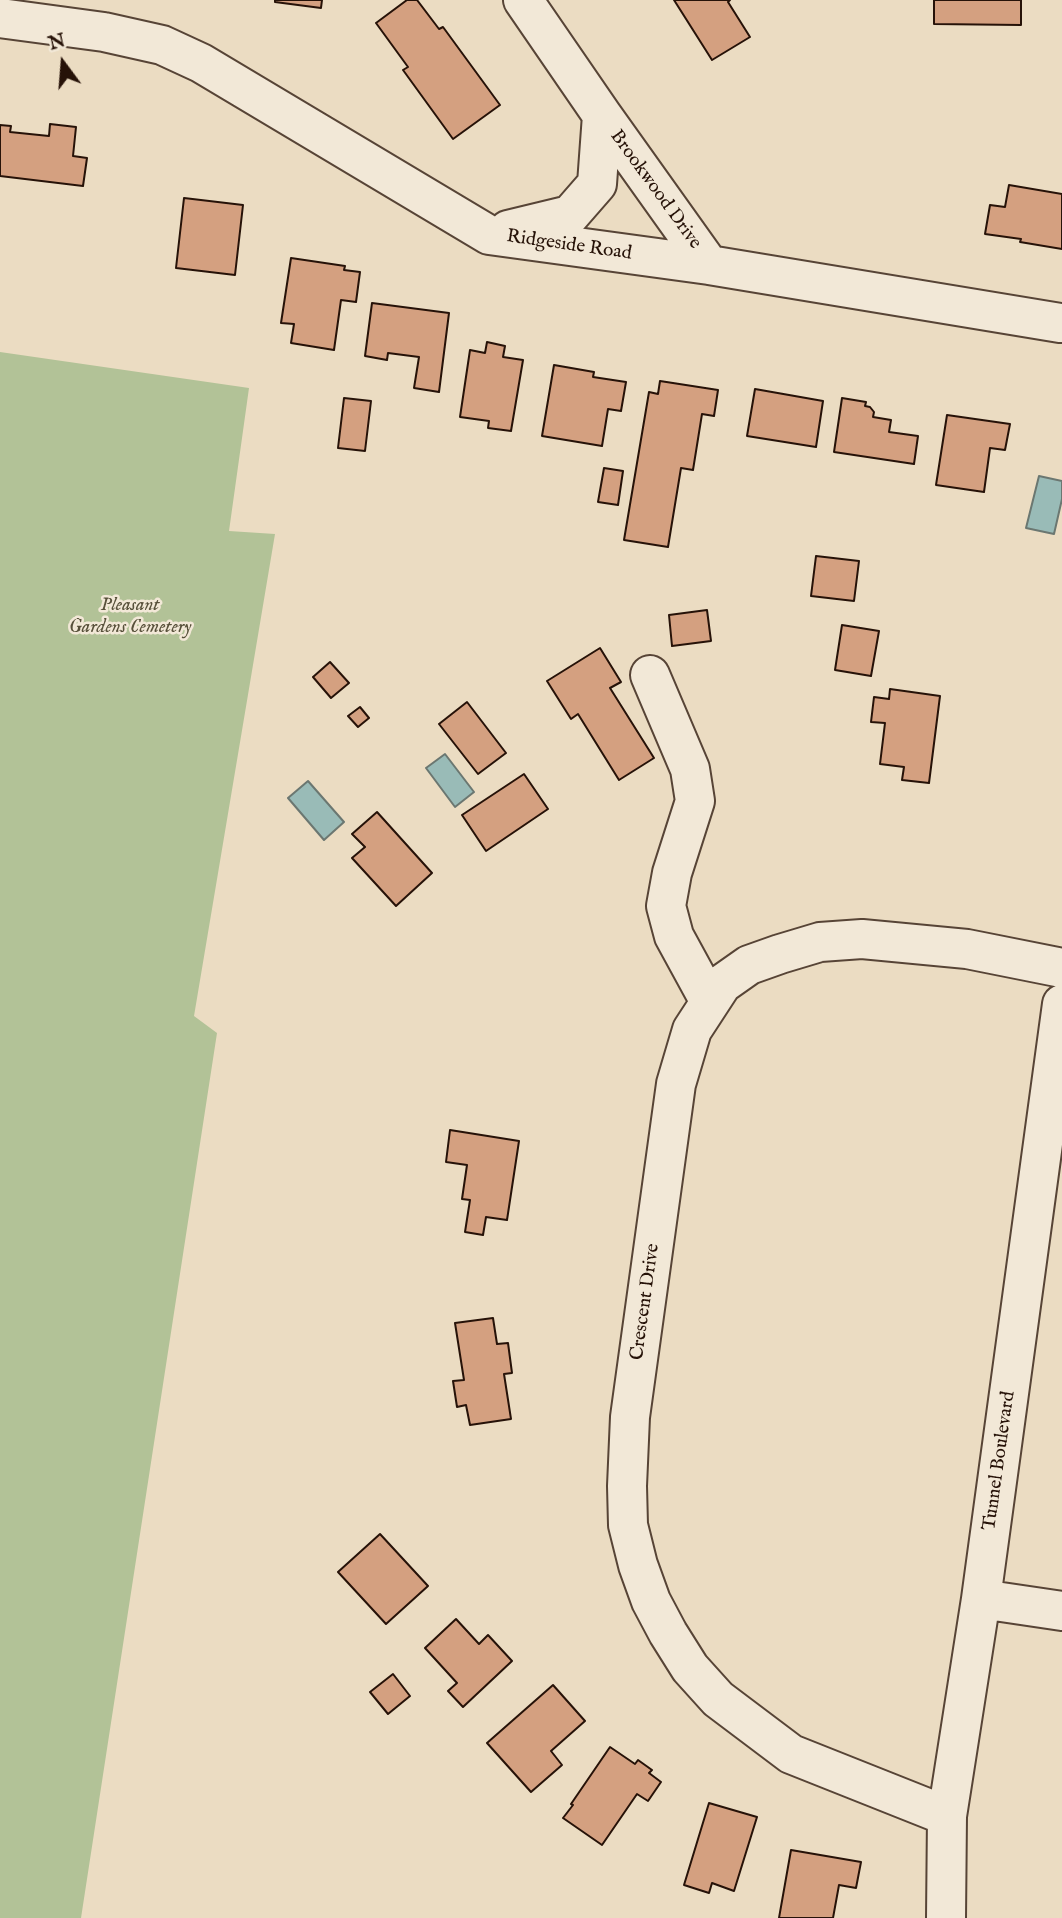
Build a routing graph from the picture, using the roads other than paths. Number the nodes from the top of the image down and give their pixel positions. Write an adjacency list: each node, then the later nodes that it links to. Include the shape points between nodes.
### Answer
1 (523, 0): 3 (street, Brookwood Drive)
2 (0, 18): 4 (street, Ridgeside Road, via 162,45 201,63)
3 (602, 115): 4 (street, Brookwood Drive, via 597,184 570,215); 5 (street, Brookwood Drive)
4 (489, 235): 5 (street, Ridgeside Road)
5 (709, 265): 6 (street, Ridgeside Road)
6 (1060, 323)
7 (650, 675): 9 (street, via 690,769 695,801 666,906 674,936)
8 (1062, 968): 9 (street, Crescent Drive, via 967,948 862,939 820,942 749,965 722,984)
9 (710, 1002): 13 (street, Crescent Drive, via 692,1030 676,1084 632,1404 628,1525 638,1565 668,1633 690,1668 718,1699 791,1754)
10 (1062, 1004): 11 (street, Tunnel Boulevard)
11 (981, 1599): 12 (street); 13 (street, Tunnel Boulevard)
12 (1062, 1611)
13 (947, 1816): 14 (street, Tunnel Boulevard)
14 (946, 1918)

